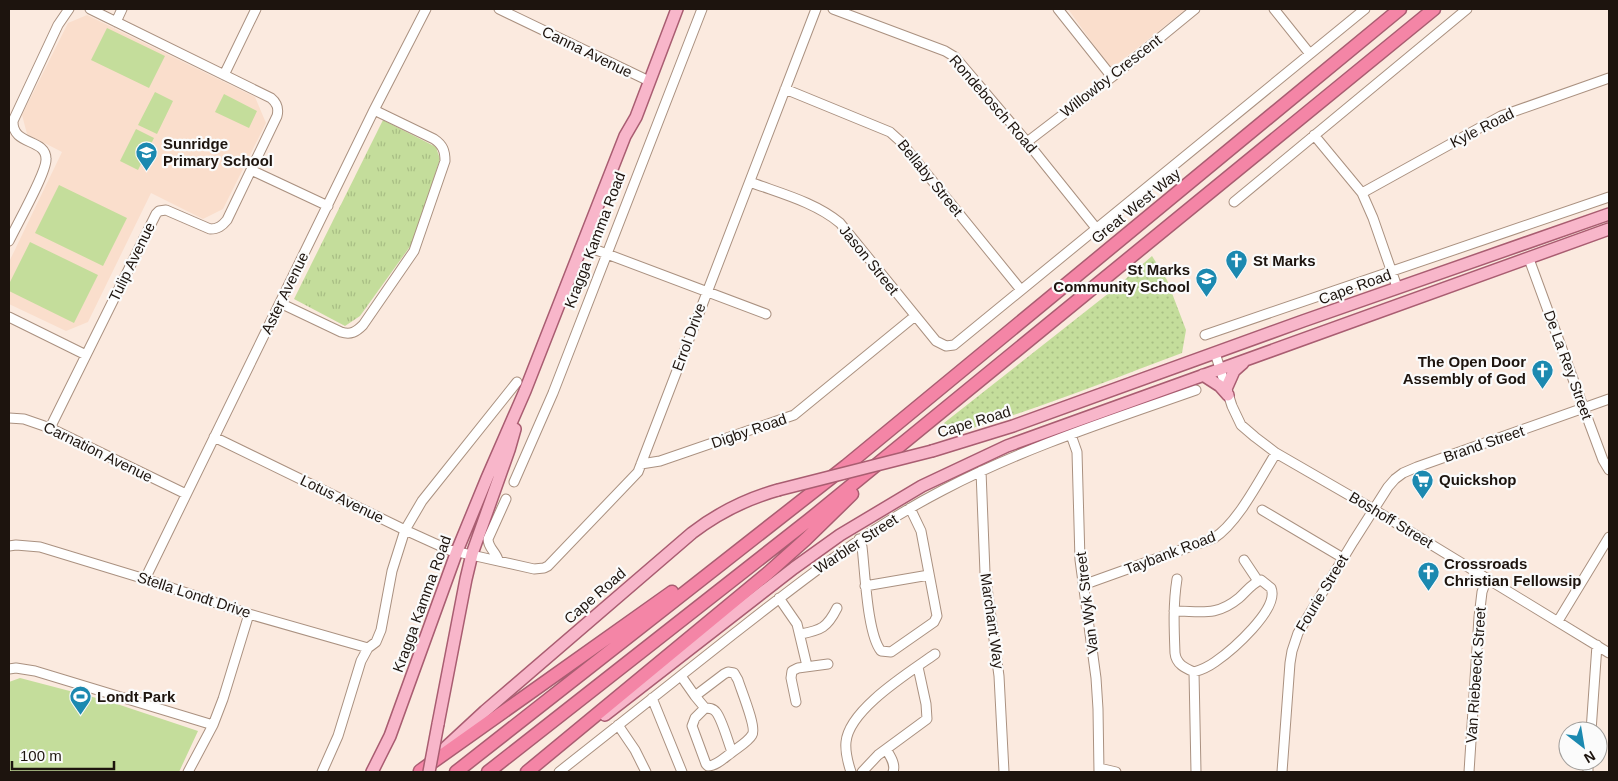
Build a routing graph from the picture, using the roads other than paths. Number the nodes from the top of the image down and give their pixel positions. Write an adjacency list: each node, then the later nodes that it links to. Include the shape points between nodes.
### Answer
1 (69, 9): 38 (street, via 58,25 12,121 16,134 43,149 46,158 43,172)
2 (90, 9): 19 (street, Tulip Avenue)
3 (122, 9): 19 (street)
4 (256, 9): 21 (street)
5 (426, 9): 26 (street, Aster Avenue)
6 (499, 9): 24 (street, Canna Avenue)
7 (670, 9): 24 (main road, Kragga Kamma Road)
8 (677, 9): 24 (main road, Kragga Kamma Road)
9 (702, 9): 40 (street, Kragga Kamma Road)
10 (816, 9): 25 (street, Errol Drive)
11 (833, 9): 28 (street, Rondebosch Road, via 955,57)
12 (1058, 9): 22 (street)
13 (1195, 9): 22 (street, Willowby Crescent)
14 (1274, 9): 20 (street)
15 (1364, 9): 20 (street, Great West Way)
16 (1400, 9): 69 (highway, Great West Way)
17 (1434, 9): 66 (highway)
18 (1467, 9): 27 (street)
19 (116, 22): 21 (street, Tulip Avenue)
20 (1310, 54): 36 (street, Great West Way)
21 (224, 75): 29 (street, Tulip Avenue, via 271,98 277,106 277,116)
22 (1112, 77): 28 (street, Willowby Crescent)
23 (1609, 78): 31 (street, Kyle Road, via 1501,116)
24 (646, 80): 39 (main road, Kragga Kamma Road)
25 (785, 89): 30 (street, Errol Drive); 44 (street, Bellaby Street, via 890,132)
26 (374, 110): 34 (street, Aster Avenue); 46 (street, via 434,139 444,150 445,161 414,250 356,332 341,332)
27 (1314, 135): 31 (street); 33 (street)
28 (1027, 142): 36 (street, Rondebosch Road)
29 (251, 170): 34 (street); 53 (street, Tulip Avenue, via 227,220 219,227 210,229 166,210 156,214)
30 (750, 182): 45 (street, Errol Drive); 48 (street, Jason Street, via 835,218)
31 (1362, 193): 42 (street)
32 (1609, 197): 42 (street, Cape Road)
33 (1234, 202)
34 (328, 206): 46 (street, Aster Avenue)
35 (1609, 214): 43 (main road, Cape Road)
36 (1096, 228): 44 (street, Great West Way)
37 (1609, 229): 41 (main road, Cape Road)
38 (9, 241)
39 (582, 245): 40 (street); 57 (main road, Kragga Kamma Road)
40 (605, 254): 45 (street); 72 (street, Kragga Kamma Road, via 553,393)
41 (1529, 259): 54 (main road, Cape Road); 61 (street, De La Rey Street)
42 (1391, 271): 43 (street); 50 (street, Cape Road)
43 (1397, 288): 52 (main road, Cape Road)
44 (1021, 290): 51 (street, Great West Way, via 959,342)
45 (706, 292): 47 (street); 68 (street, Errol Drive)
46 (280, 303): 65 (street, Aster Avenue)
47 (766, 314)
48 (915, 316): 51 (street, Jason Street, via 936,341); 68 (street, Digby Road, via 794,415 660,461)
49 (9, 317): 53 (street)
50 (1205, 335)
51 (946, 346)
52 (1215, 353): 55 (street, Boshoff Street); 123 (main road, Cape Road, bridge, via 1004,429 778,490 729,509 692,533 492,705)
53 (86, 355): 63 (street, Tulip Avenue)
54 (1250, 358): 55 (main road, Cape Road); 59 (main road, via 1234,371)
55 (1220, 368): 56 (main road, Cape Road); 59 (street, Boshoff Street)
56 (1203, 375): 59 (main road); 127 (main road, Cape Road, via 999,449 938,477 889,505 802,562)
57 (521, 387): 78 (street, Kragga Kamma Road, via 426,495); 82 (main road, Kragga Kamma Road); 83 (main road, Kragga Kamma Road, via 509,450)
58 (1196, 390): 64 (street, Warbler Street)
59 (1227, 392): 67 (street, Boshoff Street, via 1245,430)
60 (1609, 399): 61 (street, Brand Street)
61 (1584, 409): 70 (street, De La Rey Street); 76 (street, Brand Street, via 1403,473)
62 (9, 418): 63 (street, Carnation Avenue, via 24,418)
63 (50, 428): 73 (street, Carnation Avenue)
64 (1071, 435): 71 (street, Warbler Street); 92 (street, Van Wyk Street, via 1077,452)
65 (214, 437): 73 (street, Aster Avenue); 78 (street, Lotus Avenue)
66 (907, 440): 125 (highway); 126 (highway, via 768,573)
67 (1276, 453): 76 (street, Boshoff Street); 92 (street, Taybank Road, via 1221,534)
68 (641, 464): 85 (street, Errol Drive, via 634,477 548,566 534,569)
69 (846, 466): 123 (highway); 124 (highway)
70 (1609, 470)
71 (981, 471): 75 (street, Warbler Street); 134 (street, Marchant Way, via 985,573 1000,676)
72 (514, 482)
73 (186, 494): 89 (street, Aster Avenue)
74 (506, 499): 85 (street, via 488,539)
75 (910, 508): 80 (street, Warbler Street); 87 (street, via 920,527)
76 (1373, 509): 84 (street, Fourie Street); 88 (street, Boshoff Street)
77 (1262, 510): 84 (street)
78 (405, 530): 82 (street, Lotus Avenue); 101 (street, Kragga Kamma Road, via 392,571 381,630 376,642)
79 (1609, 537): 98 (street)
80 (859, 539): 93 (street); 94 (street, Warbler Street)
81 (9, 546): 89 (street, Stella Londt Drive, via 40,548)
82 (457, 551): 83 (street, Lotus Avenue); 122 (main road, Kragga Kamma Road, via 390,736)
83 (472, 554): 85 (street, Errol Drive); 123 (main road, Kragga Kamma Road, bridge, via 438,724)
84 (1343, 558): 137 (street, Fourie Street, via 1305,619 1292,651)
85 (498, 560)
86 (1244, 560): 91 (street)
87 (929, 574): 93 (street); 93 (street, via 936,619 891,652 881,650 877,644)
88 (1487, 578): 98 (street, Boshoff Street); 138 (street, Van Riebeeck Street, via 1479,617)
89 (145, 579): 97 (street, Stella Londt Drive)
90 (1176, 579): 96 (street)
91 (1258, 581): 96 (street, via 1220,610); 108 (street, via 1263,581 1272,590 1272,601 1257,624 1210,666)
92 (1083, 585): 119 (street, Van Wyk Street, via 1096,678)
93 (865, 586)
94 (780, 598): 99 (street); 109 (street, Warbler Street)
95 (836, 608): 99 (street, via 822,629)
96 (1174, 611): 108 (street, via 1176,658 1179,664)
97 (249, 614): 101 (street, Stella Londt Drive); 115 (street)
98 (1558, 621): 100 (street, Boshoff Street)
99 (801, 634): 105 (street)
100 (1596, 645): 102 (street, Boshoff Street); 114 (street)
101 (368, 648): 121 (street)
102 (1609, 653)
103 (935, 654): 106 (street)
104 (828, 664): 105 (street)
105 (807, 666): 112 (street, via 794,669 790,674)
106 (918, 667): 117 (street, via 927,719); 131 (street, via 856,717 845,743)
107 (9, 670): 115 (street, via 34,670)
108 (1194, 672): 136 (street)
109 (681, 676): 110 (street); 111 (street, Warbler Street)
110 (695, 696): 113 (street); 118 (street, via 724,674 731,672 736,675 754,730)
111 (652, 698): 116 (street, Warbler Street); 130 (street)
112 (796, 702)
113 (705, 708): 118 (street, via 717,713); 118 (street, via 692,726 706,764 714,766)
114 (1591, 721)
115 (213, 725): 120 (street)
116 (618, 725): 128 (street, Warbler Street); 129 (street)
117 (886, 748): 132 (street); 133 (street)
118 (732, 752)
119 (1099, 770): 135 (street)
120 (188, 772)
121 (322, 772)
122 (372, 772)
123 (422, 772)
124 (456, 772)
125 (488, 772)
126 (528, 772)
127 (532, 772)
128 (559, 772)
129 (646, 772)
130 (682, 772)
131 (851, 772)
132 (862, 772)
133 (894, 772)
134 (1004, 772)
135 (1116, 772)
136 (1196, 772)
137 (1282, 772)
138 (1469, 772)

